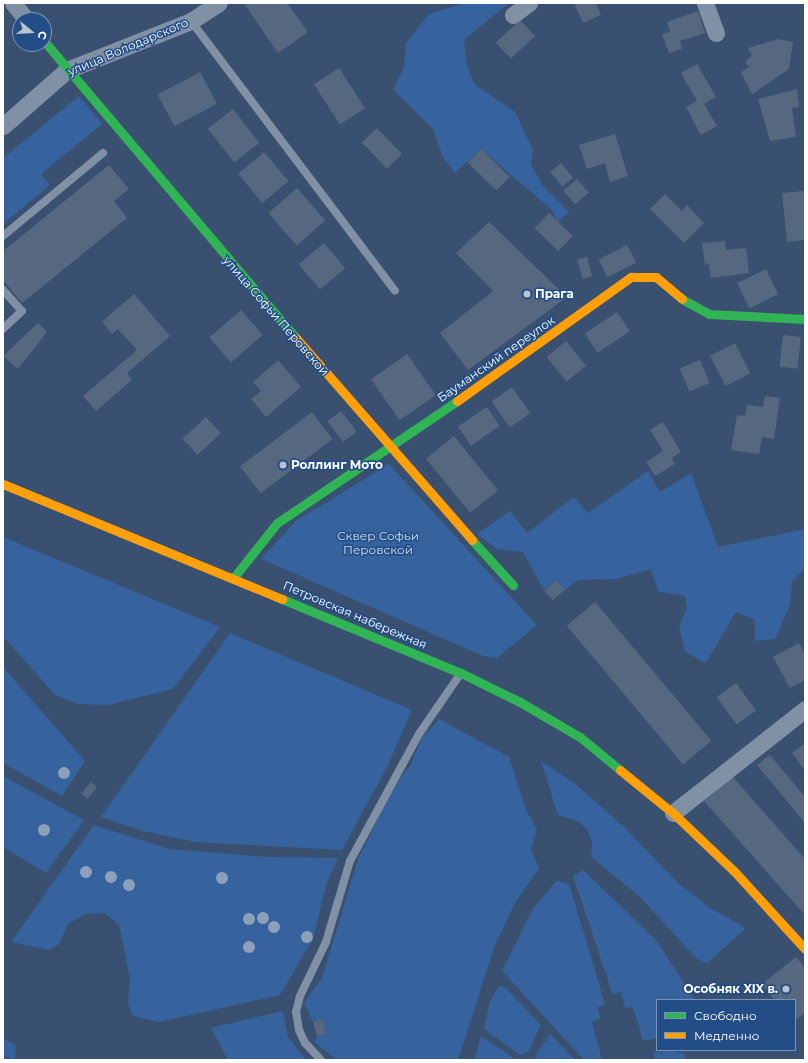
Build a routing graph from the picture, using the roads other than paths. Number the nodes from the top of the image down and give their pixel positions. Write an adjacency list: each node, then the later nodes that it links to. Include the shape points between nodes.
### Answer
1 (13, 3): 5 (street)
2 (219, 3): 7 (street, улица Володарского)
3 (529, 3): 6 (street)
4 (705, 3): 8 (street)
5 (20, 12)
6 (513, 15)
7 (190, 21): 10 (street, улица Володарского); 15 (lane)
8 (716, 33)
9 (52, 51): 10 (street, улица Софьи Перовской)
10 (67, 70): 11 (street, улица Володарского); 18 (street, улица Софьи Перовской)
11 (3, 126)
12 (103, 153): 13 (lane)
13 (3, 236)
14 (3, 290): 17 (lane, via 22,312)
15 (395, 291)
16 (805, 320): 18 (street, Бауманский переулок, via 709,314 682,299 656,278 631,277)
17 (3, 330)
18 (390, 449): 20 (street, Бауманский переулок, via 277,523); 21 (street, улица Софьи Перовской)
19 (3, 484): 20 (street, Петровская набережная)
20 (234, 577): 22 (street, Петровская набережная)
21 (513, 585)
22 (461, 672): 24 (street, Петровская набережная, via 580,737); 26 (lane, via 419,734 350,861 326,942 300,996 296,1012 299,1030 305,1043)
23 (805, 709): 24 (street)
24 (673, 813): 25 (street, via 734,871)
25 (805, 950)
26 (322, 1060)

